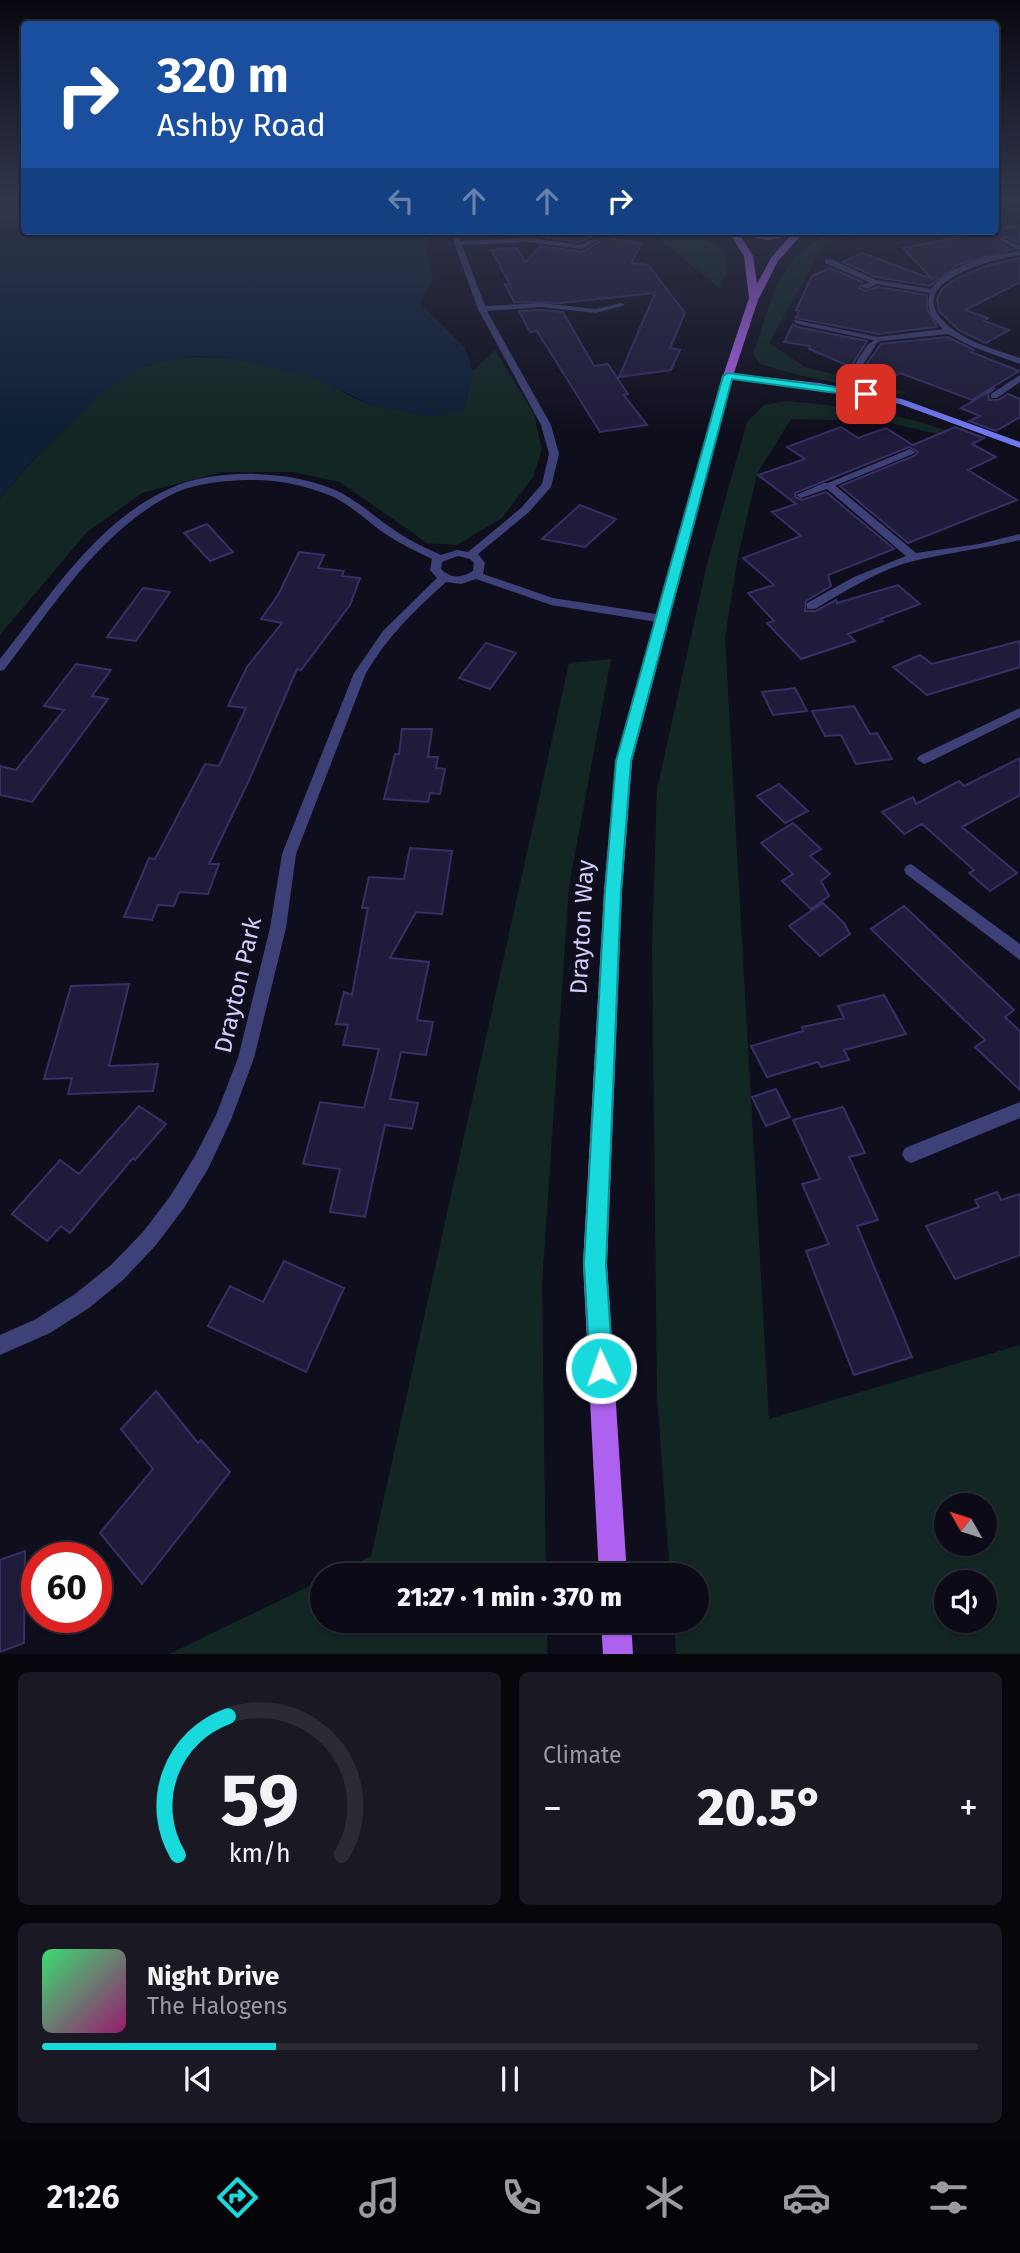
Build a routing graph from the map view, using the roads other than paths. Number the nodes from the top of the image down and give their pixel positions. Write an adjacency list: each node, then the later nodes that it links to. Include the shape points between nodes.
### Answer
1 (470, 277): 11 (street)
2 (752, 277): 9 (main road, Drayton Way)
3 (765, 277): 9 (main road, Drayton Way)
4 (865, 277): 6 (street)
5 (946, 277): 8 (street)
6 (876, 282): 7 (street); 8 (street)
7 (866, 287)
8 (932, 292): 13 (street, via 931,306)
9 (752, 300): 17 (main road, Drayton Way)
10 (621, 305): 11 (street, via 596,310 541,305)
11 (482, 309): 25 (street, via 546,425 554,454 547,485)
12 (798, 322): 14 (street)
13 (949, 331): 14 (street); 15 (street)
14 (875, 342): 16 (street)
15 (1017, 358)
16 (857, 367)
17 (728, 376): 20 (street, via 819,386 902,402); 31 (main road, Drayton Way)
18 (1020, 378): 19 (street)
19 (994, 396)
20 (1020, 445)
21 (910, 452): 22 (street)
22 (828, 485): 23 (street); 26 (street)
23 (802, 495)
24 (1020, 537): 26 (street)
25 (471, 555): 27 (street, via 457,552); 28 (street, via 480,563)
26 (914, 556): 30 (street, via 858,579)
27 (439, 558): 29 (street, via 435,570); 32 (street, via 388,531 346,499 315,485 271,478 208,481 152,502 114,531)
28 (476, 575): 29 (street, via 458,581); 31 (street, via 551,601)
29 (444, 578): 39 (street, Drayton Park, via 389,630 360,673 289,854 278,927 240,1076 210,1148 175,1208 132,1259 80,1304 26,1336)
30 (811, 606)
31 (663, 619): 40 (main road, Drayton Way, via 624,761 613,891 595,1264)
32 (0, 667)
33 (1020, 712): 34 (street)
34 (924, 760)
35 (911, 870): 36 (street)
36 (1020, 954)
37 (1020, 1111): 38 (street)
38 (911, 1154)
39 (0, 1345)
40 (612, 1563)
41 (617, 1633): 42 (main road)
42 (618, 1654)

